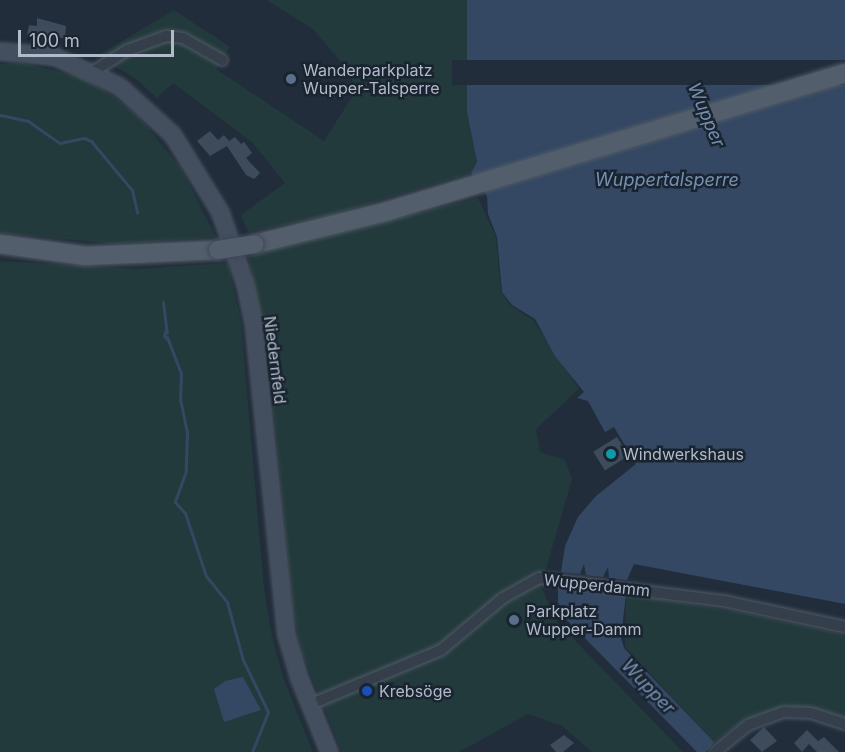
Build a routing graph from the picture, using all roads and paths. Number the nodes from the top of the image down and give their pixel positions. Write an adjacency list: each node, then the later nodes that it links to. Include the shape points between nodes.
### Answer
1 (0, 51): 3 (street, Niedernfeld, via 42,54)
2 (222, 60): 3 (street, via 183,38 166,36 128,50)
3 (94, 71): 7 (street, Niedernfeld, via 131,95 172,134 208,188 246,284 258,356 286,634)
4 (845, 72): 5 (main road, bridge, via 441,195 255,244 218,250 85,256)
5 (0, 244)
6 (845, 627): 7 (street, Wupperdamm, via 724,601 546,577 533,580 503,598 441,650)
7 (309, 705): 10 (street, Niedernfeld)
8 (845, 724): 9 (street, via 811,713 784,712 748,725)
9 (717, 749)
10 (329, 752)

